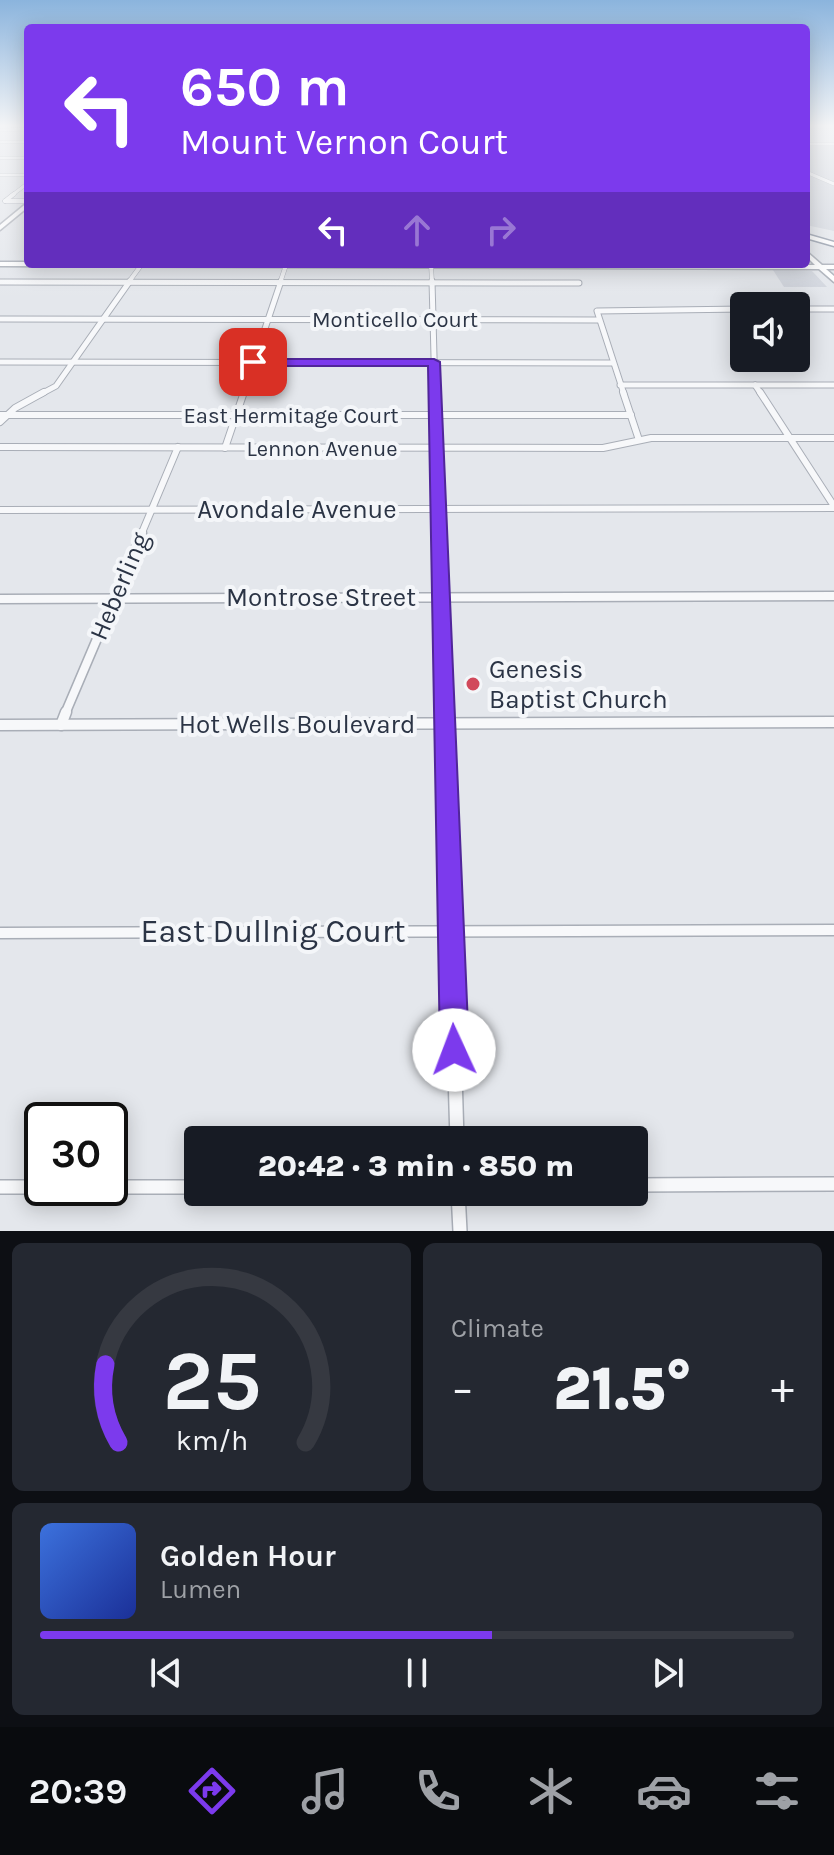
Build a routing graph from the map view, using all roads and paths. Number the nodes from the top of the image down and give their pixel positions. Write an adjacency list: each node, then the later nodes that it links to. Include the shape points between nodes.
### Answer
1 (24, 186): 2 (street)
2 (2, 201): 3 (street)
3 (24, 203)
4 (24, 207): 5 (main road)
5 (0, 228)
6 (810, 229): 7 (highway)
7 (834, 235)
8 (810, 237): 9 (highway)
9 (834, 244)
10 (810, 257): 15 (main road)
11 (0, 264): 12 (main road)
12 (24, 264)
13 (810, 264): 15 (main road)
14 (810, 265): 25 (main road)
15 (821, 267): 16 (main road); 25 (main road)
16 (834, 267)
17 (139, 268): 21 (street)
18 (285, 268): 23 (street)
19 (431, 268): 22 (street)
20 (0, 282): 21 (street)
21 (130, 282): 23 (street); 30 (street)
22 (432, 282): 23 (street); 24 (street); 32 (street)
23 (280, 283): 31 (street)
24 (579, 283)
25 (834, 283)
26 (730, 309): 33 (street, via 603,309 597,311)
27 (810, 309): 28 (street)
28 (834, 309)
29 (0, 319): 30 (street, Monticello Court)
30 (104, 319): 31 (street, Monticello Court); 35 (street)
31 (268, 319): 32 (street, Monticello Court); 36 (street)
32 (433, 319): 33 (street, Monticello Court); 37 (street)
33 (598, 320): 38 (street)
34 (0, 362): 35 (street)
35 (74, 362): 36 (street); 42 (street, via 51,390)
36 (253, 362): 37 (street); 43 (street)
37 (434, 362): 38 (street); 44 (street)
38 (612, 363): 39 (street)
39 (620, 385): 40 (street); 45 (street)
40 (755, 385): 41 (street); 47 (street)
41 (834, 385)
42 (4, 415): 43 (street, East Hermitage Court); 46 (street)
43 (236, 415): 44 (street, East Hermitage Court); 52 (street)
44 (436, 415): 45 (street, East Hermitage Court); 53 (street)
45 (631, 415): 49 (street)
46 (0, 422)
47 (789, 438): 48 (street, Lennon Avenue); 49 (street, Lennon Avenue); 54 (street)
48 (834, 438)
49 (639, 440): 53 (street, Lennon Avenue, via 610,448)
50 (0, 447): 51 (street, Lennon Avenue)
51 (178, 447): 52 (street, Lennon Avenue); 55 (street, Heberling)
52 (225, 448): 53 (street, Lennon Avenue)
53 (437, 448): 56 (street)
54 (834, 507): 56 (street, Avondale Avenue)
55 (151, 509): 56 (street, Avondale Avenue); 57 (street, Avondale Avenue); 60 (street, Heberling)
56 (438, 509): 59 (street)
57 (0, 510)
58 (834, 596): 59 (street, Montrose Street)
59 (441, 597): 60 (street, Montrose Street); 63 (street)
60 (114, 598): 61 (street, Montrose Street); 65 (street, Heberling)
61 (0, 599)
62 (834, 722): 63 (street, Hot Wells Boulevard)
63 (445, 724): 65 (street, Hot Wells Boulevard); 66 (street)
64 (0, 725): 65 (street, Hot Wells Boulevard)
65 (61, 725)
66 (451, 930): 67 (street, East Dullnig Court); 68 (street, East Dullnig Court); 69 (street)
67 (834, 930)
68 (0, 933)
69 (457, 1126)
70 (834, 1184): 71 (street)
71 (648, 1185)
72 (0, 1187): 73 (street)
73 (24, 1187)
74 (128, 1187): 75 (street)
75 (184, 1187)
76 (459, 1206): 77 (street)
77 (460, 1231)

